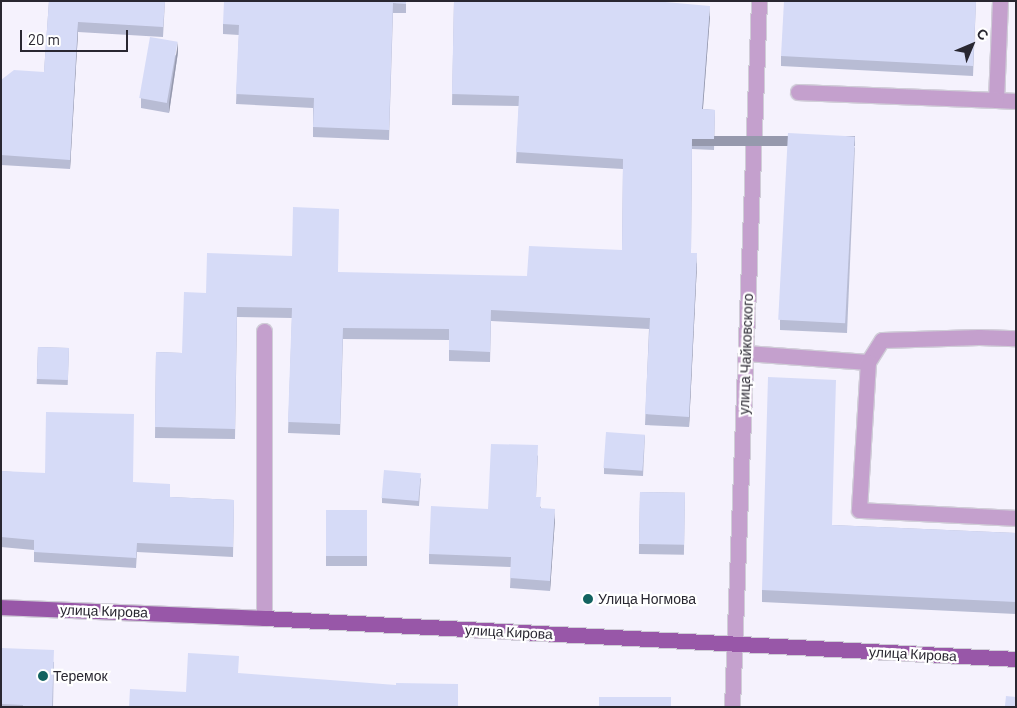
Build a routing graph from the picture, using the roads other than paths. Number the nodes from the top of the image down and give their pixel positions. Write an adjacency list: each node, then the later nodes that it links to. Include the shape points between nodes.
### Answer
1 (759, 1): 8 (street, улица Чайковского)
2 (1000, 1): 4 (street)
3 (798, 92): 4 (street)
4 (996, 100): 5 (street)
5 (1016, 101)
6 (264, 331): 12 (street)
7 (1016, 338): 9 (street, via 882,340)
8 (746, 353): 9 (street); 13 (street, улица Чайковского)
9 (868, 362): 10 (street, via 859,510)
10 (1016, 518)
11 (1, 607): 12 (main road, улица Кирова)
12 (264, 618): 13 (main road, улица Кирова)
13 (735, 645): 14 (main road, улица Кирова); 15 (street, улица Чайковского)
14 (1016, 659)
15 (732, 707)

